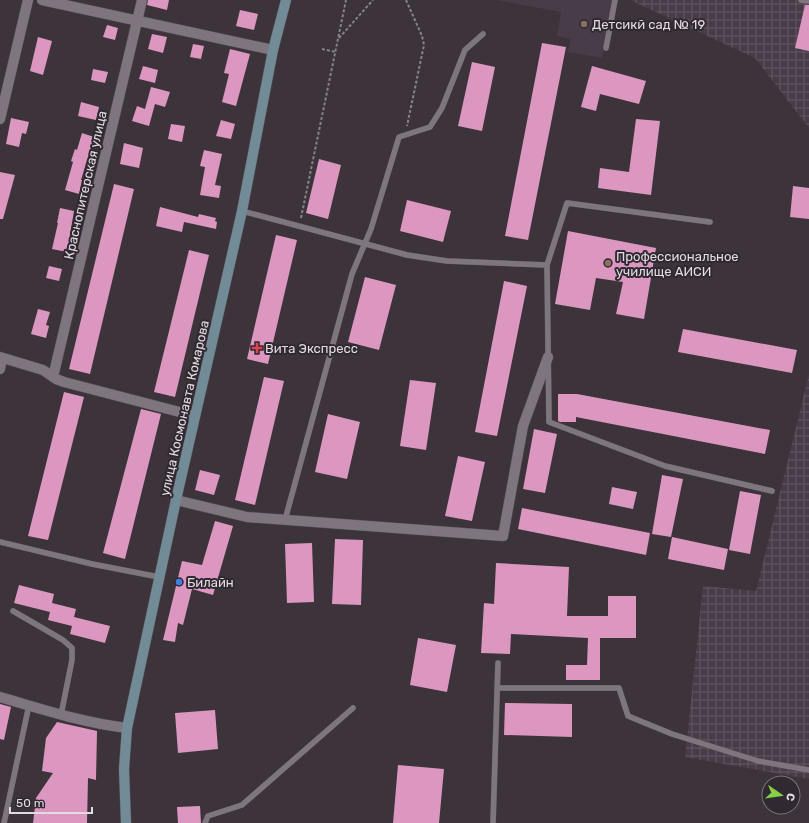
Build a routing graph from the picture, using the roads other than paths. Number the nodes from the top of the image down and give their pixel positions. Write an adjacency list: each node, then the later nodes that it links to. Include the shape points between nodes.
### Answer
1 (28, 0): 12 (street)
2 (42, 0): 8 (street)
3 (142, 0): 8 (street, Краснопитерская улица)
4 (286, 0): 11 (main road, улица Космонавта Комарова)
5 (615, 0): 10 (lane)
6 (801, 0): 7 (lane)
7 (809, 1)
8 (137, 20): 11 (street); 20 (street, Краснопитерская улица)
9 (483, 34): 15 (lane, via 465,50 442,108 430,127 399,137)
10 (606, 48)
11 (273, 50): 13 (main road, улица Космонавта Комарова)
12 (0, 119)
13 (242, 211): 15 (lane); 21 (main road, улица Космонавта Комарова)
14 (710, 222): 16 (lane, via 568,203)
15 (365, 243): 16 (lane, via 447,261); 24 (lane, via 352,274)
16 (547, 265): 18 (lane)
17 (1, 357): 19 (street); 20 (street, via 43,370)
18 (548, 357): 22 (lane, via 548,422 664,466); 24 (street, via 523,426 503,536)
19 (0, 369)
20 (53, 377): 21 (street)
21 (195, 416): 23 (main road, улица Космонавта Комарова)
22 (772, 491)
23 (176, 500): 24 (street, via 247,517); 26 (main road, улица Космонавта Комарова)
24 (285, 520)
25 (0, 542): 26 (lane)
26 (159, 577): 34 (main road, улица Космонавта Комарова)
27 (13, 611): 33 (lane, via 64,640 72,648)
28 (498, 663): 29 (lane)
29 (497, 688): 35 (lane, via 619,688 628,716 672,734 758,761); 39 (lane)
30 (0, 697): 31 (street)
31 (29, 705): 33 (street); 36 (lane)
32 (353, 708): 38 (lane, via 252,798 242,805 208,816)
33 (61, 715): 34 (street, via 101,725)
34 (127, 728): 37 (main road, улица Космонавта Комарова, via 124,769)
35 (809, 770)
36 (4, 823)
37 (126, 823)
38 (205, 823)
39 (493, 823)

